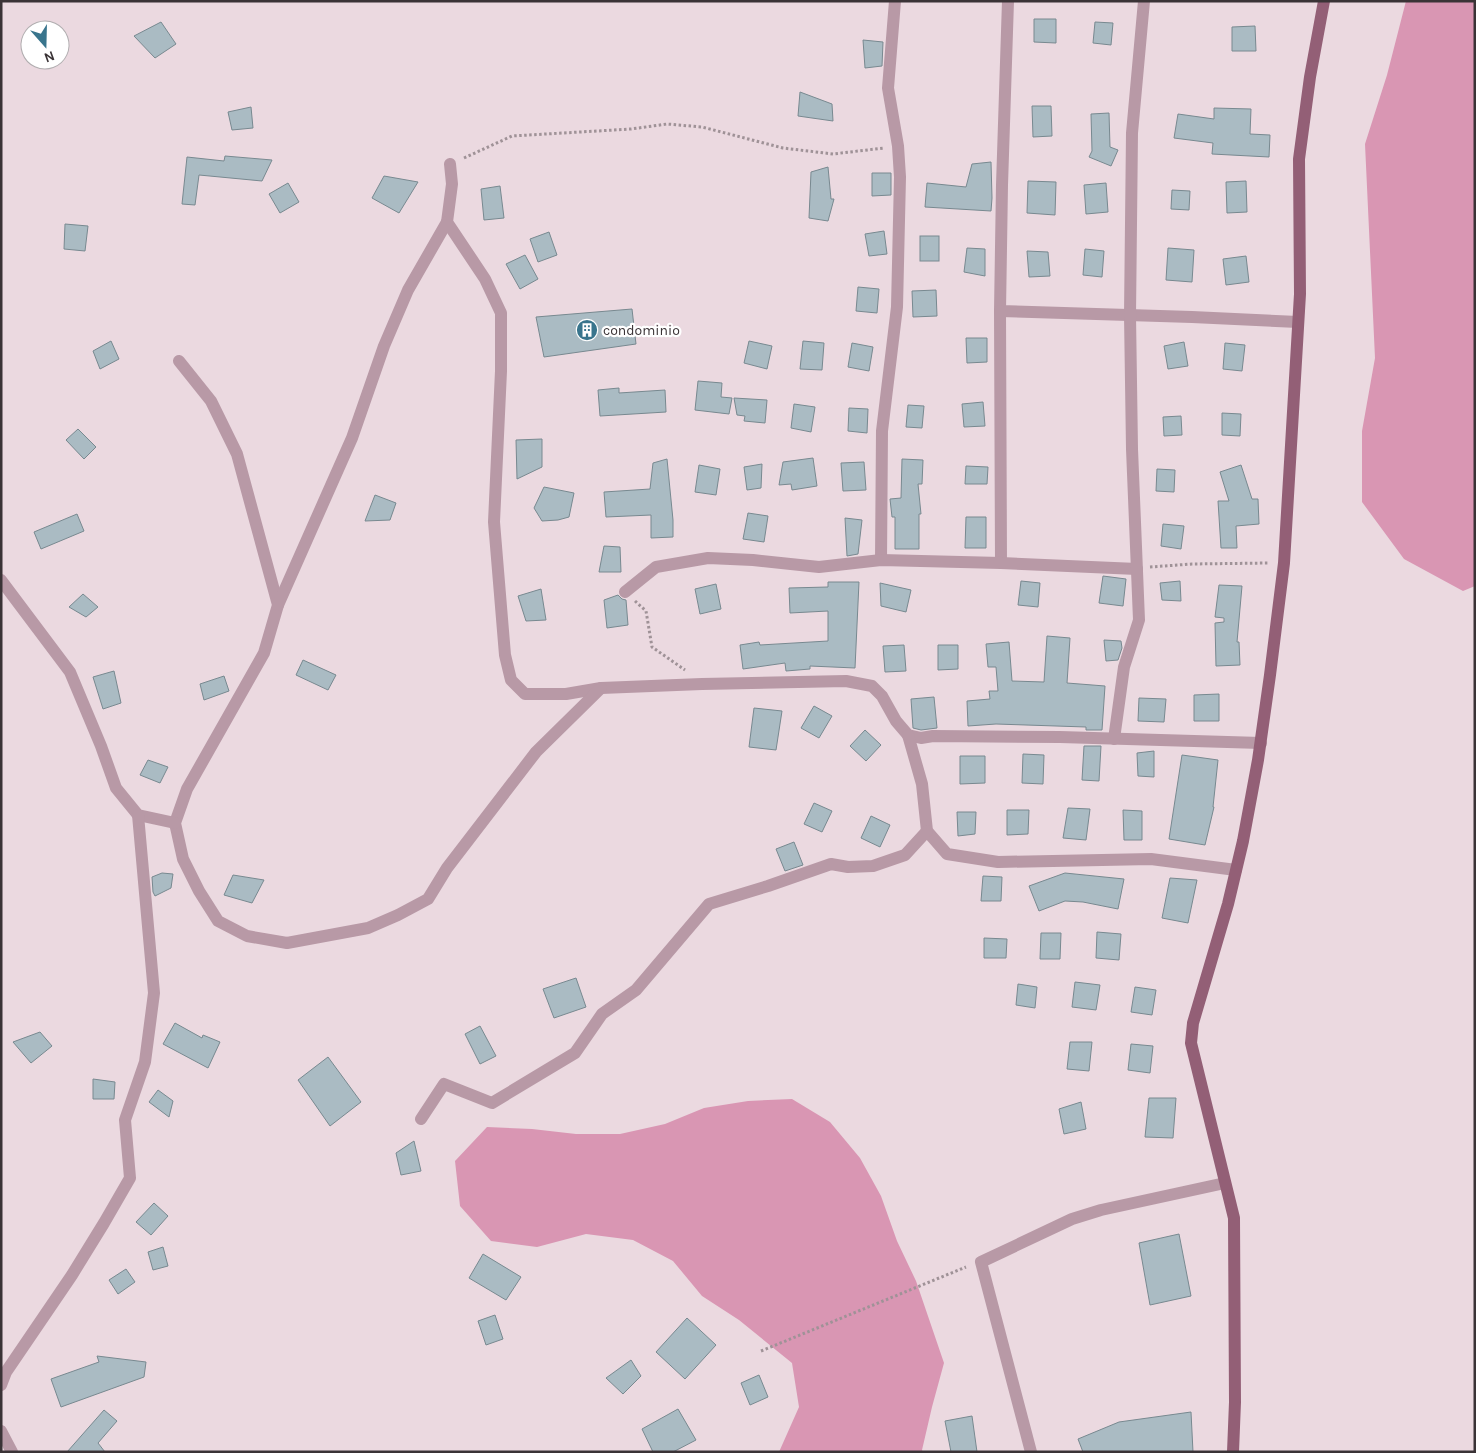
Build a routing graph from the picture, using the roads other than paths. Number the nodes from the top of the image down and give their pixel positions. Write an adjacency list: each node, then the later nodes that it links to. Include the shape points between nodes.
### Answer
1 (894, 1): 11 (street, via 888,88 900,177 897,307 882,431)
2 (1008, 1): 7 (street)
3 (1144, 1): 8 (street, via 1132,133)
4 (1324, 1): 9 (main road, via 1298,159)
5 (450, 164): 6 (street, via 452,184)
6 (447, 222): 16 (street, via 408,290 384,346 352,438); 17 (street, via 485,279 501,313 494,522 505,655 511,680 525,694 566,694)
7 (1000, 311): 8 (street); 12 (street)
8 (1130, 315): 9 (street); 13 (street)
9 (1298, 322): 20 (main road, via 1284,563)
10 (178, 361): 16 (street, via 210,401 237,454)
11 (881, 560): 12 (street); 15 (street, via 819,567 708,558 656,567)
12 (1001, 563): 13 (street)
13 (1137, 568): 19 (street, via 1140,620 1124,667)
14 (1, 580): 21 (street, via 70,672 116,788)
15 (625, 592)
16 (278, 605): 22 (street, via 264,654 187,789)
17 (601, 688): 18 (street, via 846,681 872,686); 22 (street, via 536,752 447,868 428,899 368,928 287,943 247,936 218,921 183,859)
18 (908, 735): 19 (street, via 920,738); 23 (street, via 922,784)
19 (1114, 739): 20 (street)
20 (1261, 743): 24 (main road)
21 (138, 815): 22 (street); 27 (street, via 154,993 145,1062 124,1120 130,1178 6,1372)
22 (175, 823)
23 (928, 831): 24 (street, via 947,854 998,862 1151,859); 25 (street, via 905,854 873,866 831,864 709,904 636,990 602,1014 575,1053 492,1102 444,1084)
24 (1236, 870): 26 (main road, via 1190,1043)
25 (421, 1119)
26 (1225, 1183): 30 (street, via 1101,1210 981,1262); 31 (main road, via 1234,1218)
27 (1, 1385)
28 (1, 1431): 29 (street)
29 (12, 1452)
30 (1031, 1452)
31 (1233, 1452)

